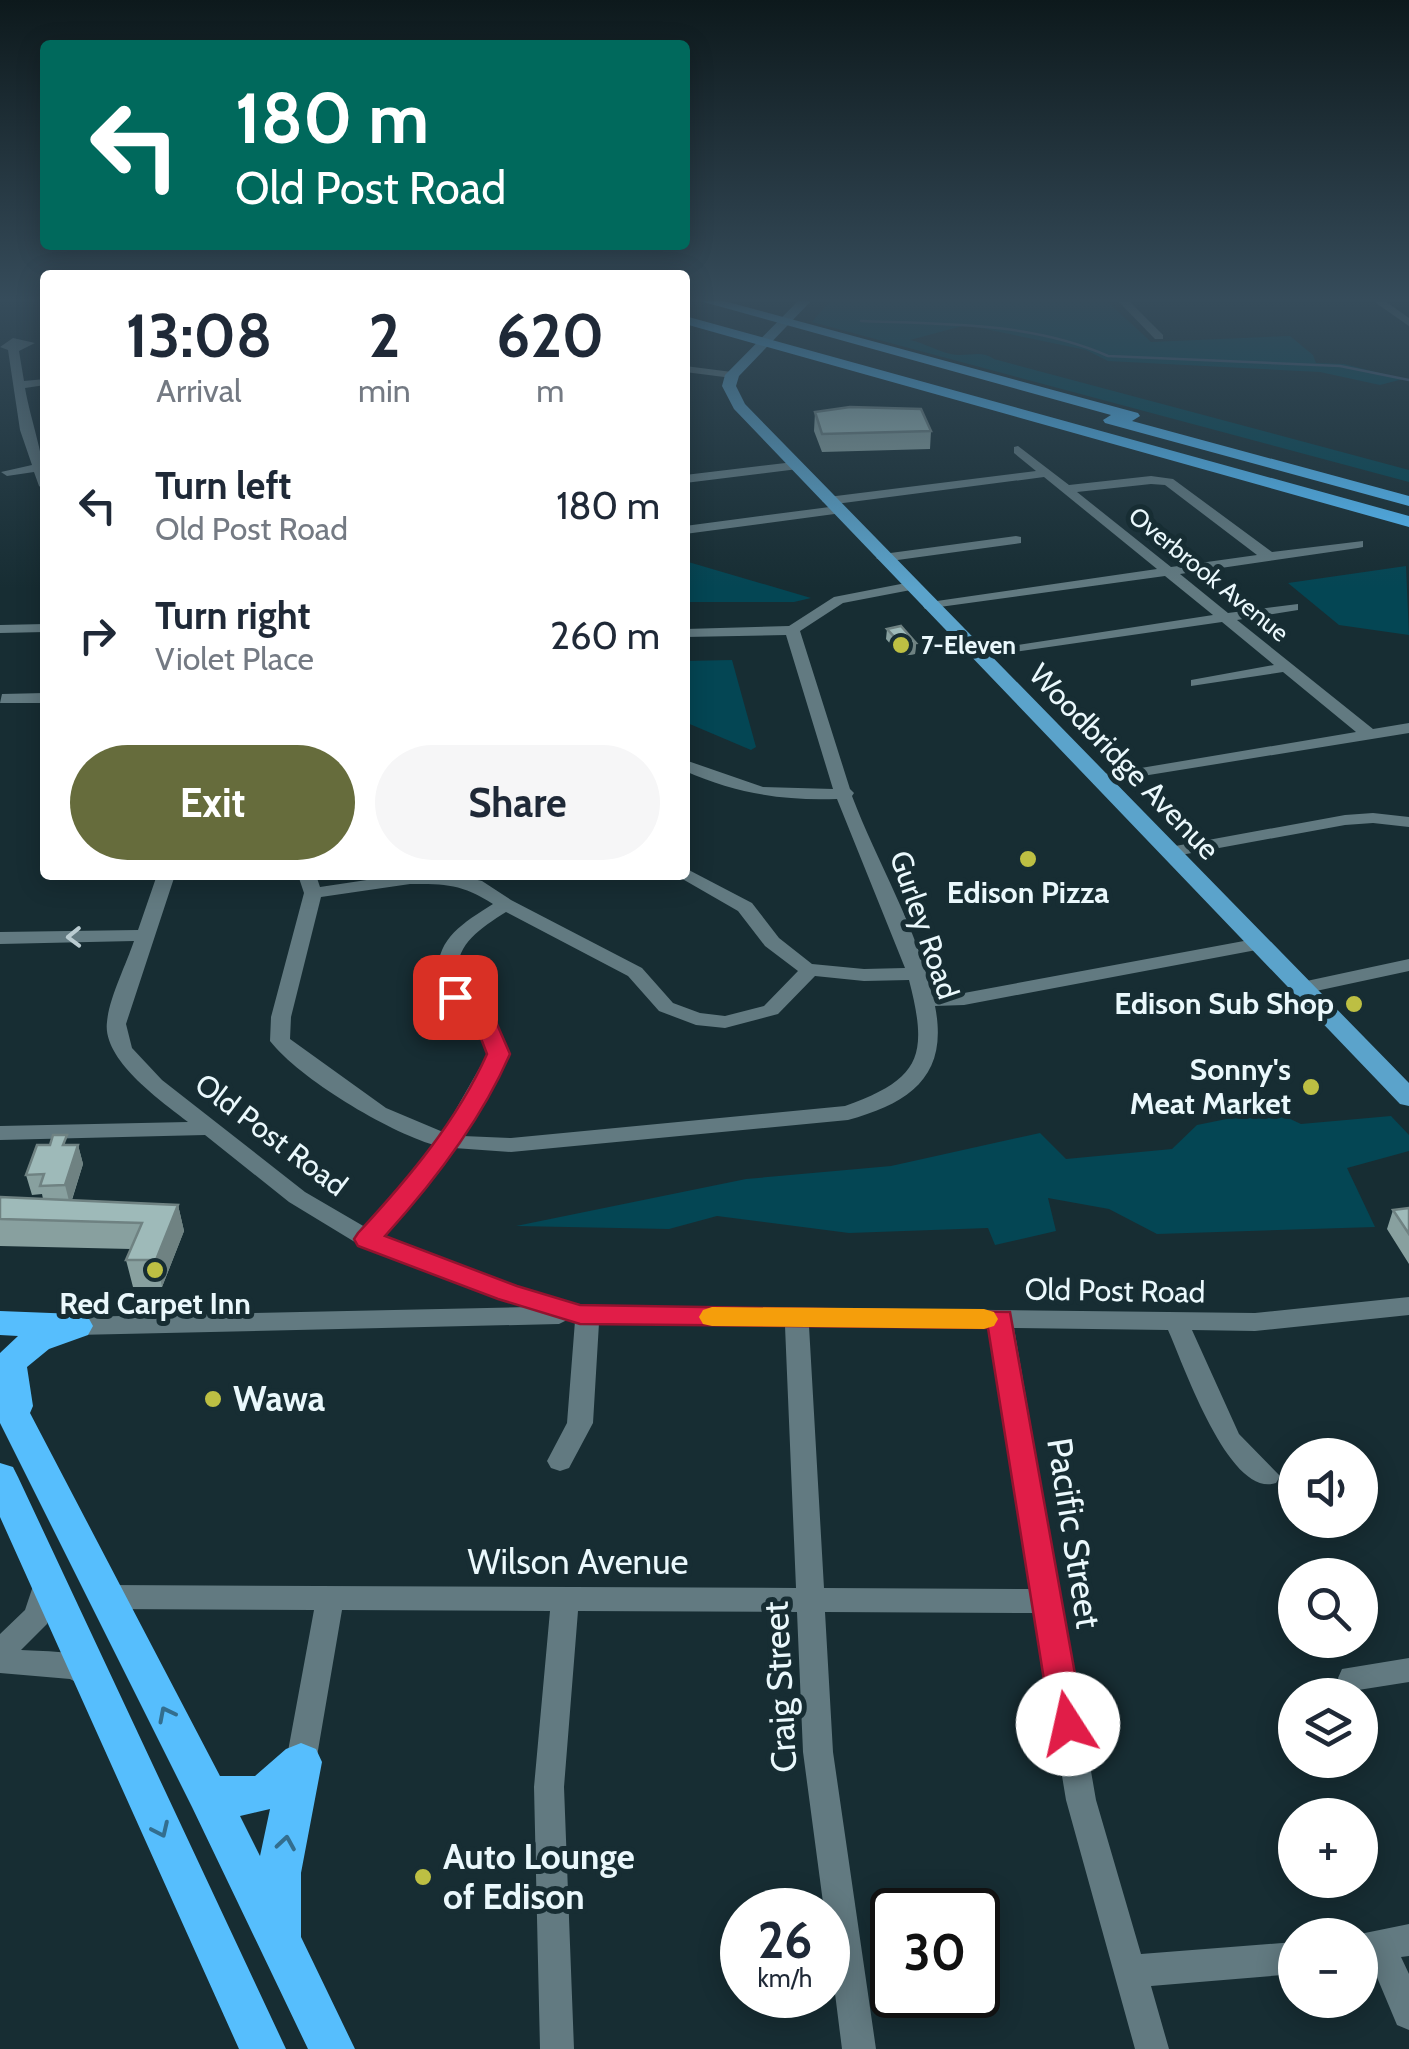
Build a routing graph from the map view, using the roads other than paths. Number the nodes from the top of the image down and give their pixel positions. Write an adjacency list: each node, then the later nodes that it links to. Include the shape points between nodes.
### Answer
1 (19, 397): 9 (street)
2 (734, 397): 8 (main road, Woodbridge Avenue)
3 (960, 397): 18 (highway)
4 (991, 397): 17 (highway)
5 (1027, 397): 15 (highway)
6 (1062, 397): 14 (highway)
7 (1018, 450): 11 (street, Overbrook Avenue)
8 (794, 466): 12 (street); 16 (main road, Woodbridge Avenue)
9 (40, 468): 10 (street)
10 (7, 472)
11 (1048, 473): 13 (street, Overbrook Avenue); 16 (street)
12 (690, 478)
13 (1067, 489): 22 (street, via 1169,482); 24 (street, Overbrook Avenue)
14 (1409, 490)
15 (1409, 501)
16 (832, 506): 19 (street); 23 (main road, Woodbridge Avenue)
17 (1409, 512)
18 (1409, 522)
19 (690, 529)
20 (1016, 540): 23 (street)
21 (1358, 544): 22 (street)
22 (1269, 556): 24 (street)
23 (883, 558): 25 (main road, Woodbridge Avenue)
24 (1168, 572): 26 (street); 28 (street, Overbrook Avenue)
25 (911, 586): 26 (main road, Woodbridge Avenue); 31 (street, via 839,600)
26 (930, 606): 33 (main road, Woodbridge Avenue)
27 (1293, 607): 28 (street)
28 (1228, 618): 33 (street); 34 (street, Overbrook Avenue)
29 (0, 628): 30 (street)
30 (40, 628)
31 (792, 630): 32 (street); 42 (street, Gurley Road)
32 (690, 632)
33 (978, 654): 41 (main road, Woodbridge Avenue)
34 (1289, 667): 35 (street); 39 (street, Overbrook Avenue)
35 (1196, 683)
36 (40, 698): 37 (street)
37 (2, 699)
38 (1409, 728): 39 (street)
39 (1370, 735): 41 (street)
40 (690, 767): 42 (street, via 763,795)
41 (1100, 780): 44 (main road, Woodbridge Avenue)
42 (846, 793): 54 (street, Gurley Road)
43 (1409, 822): 44 (street, via 1345,820)
44 (1170, 852): 51 (main road, Woodbridge Avenue)
45 (690, 876): 53 (street, via 744,907 772,942)
46 (164, 880): 49 (street, Old Post Road)
47 (310, 884): 48 (street, via 449,880 476,885); 60 (street, Gurley Road, via 280,1041 387,1121)
48 (505, 904): 53 (street, via 634,972 666,1007 696,1019 725,1022 771,1010); 60 (street, via 448,952 450,990 485,1020 498,1054)
49 (147, 936): 50 (street, one-way to 50); 58 (street, Old Post Road, via 116,1024 122,1050)
50 (0, 938)
51 (1260, 944): 55 (main road, Woodbridge Avenue); 56 (street)
52 (1409, 966): 55 (street)
53 (810, 970): 54 (street)
54 (915, 974): 56 (street, Gurley Road)
55 (1302, 988): 57 (main road, Woodbridge Avenue)
56 (924, 1001): 60 (street, Gurley Road, via 928,1045 922,1067 884,1099 848,1112 510,1145)
57 (1409, 1098)
58 (209, 1128): 59 (street); 61 (street, Old Post Road, via 297,1198)
59 (0, 1132)
60 (446, 1141): 61 (street)
61 (368, 1239): 63 (street, Old Post Road)
62 (1409, 1306): 67 (street, Old Post Road)
63 (584, 1314): 64 (street, Old Post Road); 68 (street); 71 (street, via 580,1423)
64 (797, 1318): 65 (street, Old Post Road); 78 (street, Craig Street)
65 (1000, 1319): 67 (street, Old Post Road); 79 (street, Pacific Street)
66 (0, 1323): 68 (highway)
67 (1177, 1323): 72 (street, via 1229,1440)
68 (76, 1326): 70 (highway, via 35,1338 8,1368)
69 (0, 1388): 70 (highway)
70 (26, 1440): 75 (highway)
71 (560, 1461)
72 (1267, 1476)
73 (0, 1477): 74 (highway)
74 (46, 1578): 80 (street, via 37,1616); 83 (highway)
75 (107, 1597): 77 (street, Wilson Avenue); 86 (highway, one-way to 75)
76 (565, 1599): 77 (street, Wilson Avenue); 78 (street, Wilson Avenue); 96 (street, via 548,1788)
77 (330, 1600): 85 (street)
78 (812, 1600): 79 (street, Wilson Avenue); 97 (street, Craig Street, via 818,1752)
79 (1049, 1600): 89 (street, Pacific Street, via 1081,1800)
80 (0, 1652)
81 (0, 1661): 83 (street, via 75,1668)
82 (1409, 1670): 84 (street)
83 (91, 1677): 90 (highway, one-way to 90)
84 (1352, 1678)
85 (301, 1762): 86 (highway, via 265,1794); 91 (highway, one-way to 85, via 276,1918)
86 (207, 1792): 91 (highway)
87 (1383, 1945): 92 (street)
88 (1278, 1959): 89 (street)
89 (1133, 1971): 98 (street, Pacific Street)
90 (231, 1982): 93 (highway); 94 (highway)
91 (310, 2003): 95 (highway)
92 (1409, 2013)
93 (246, 2049)
94 (262, 2049)
95 (332, 2049)
96 (557, 2049)
97 (859, 2049)
98 (1152, 2049)

